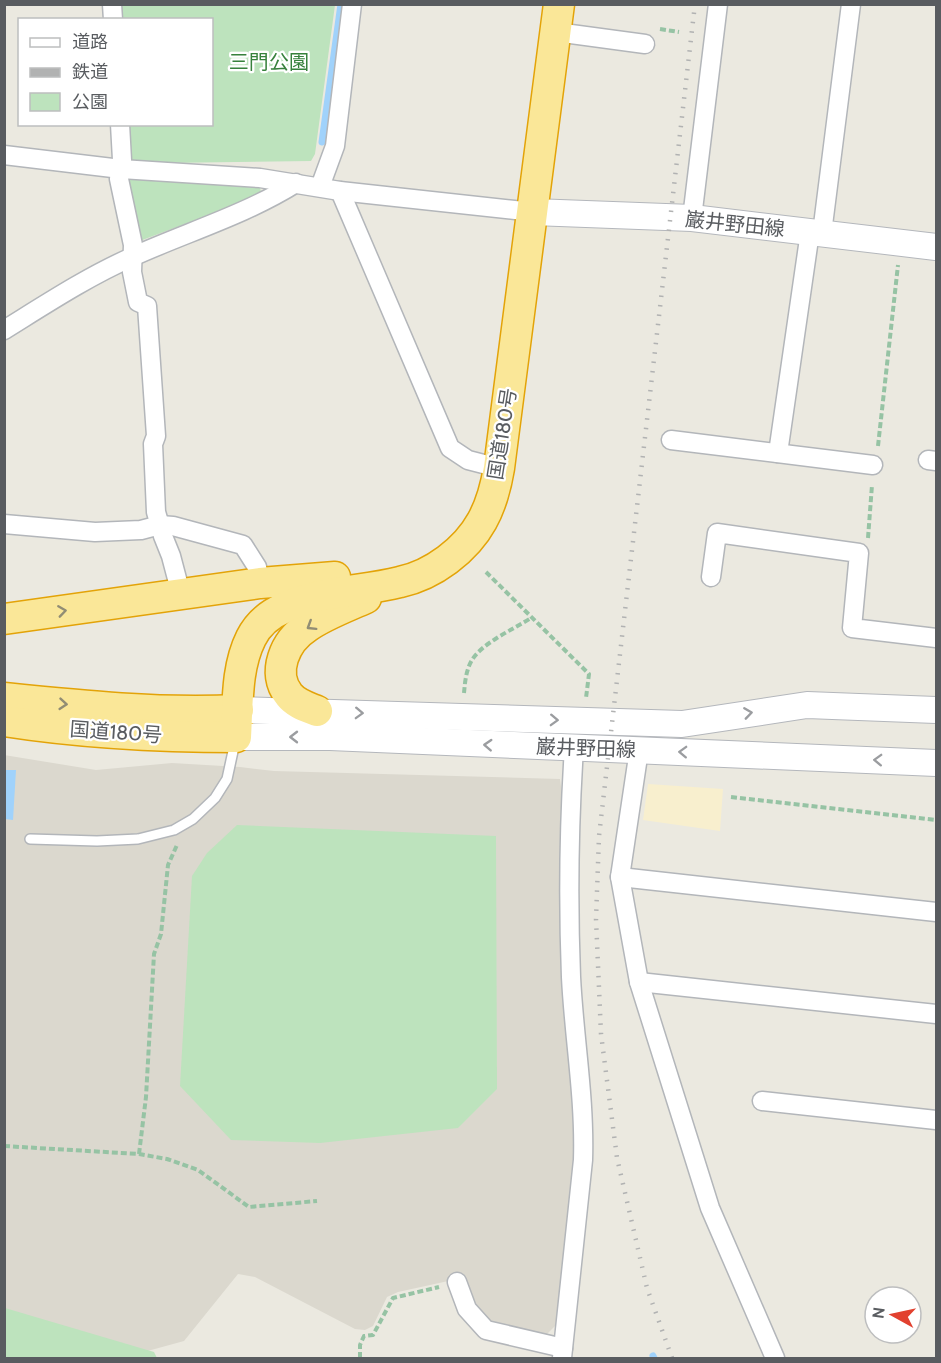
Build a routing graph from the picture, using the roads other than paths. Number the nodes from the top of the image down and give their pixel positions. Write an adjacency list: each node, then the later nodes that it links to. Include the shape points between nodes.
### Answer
1 (352, 4): 10 (street, via 335,146)
2 (718, 4): 13 (street)
3 (851, 4): 14 (street)
4 (557, 18): 5 (street); 12 (highway, 国道180号)
5 (645, 44)
6 (120, 126): 8 (street)
7 (4, 155): 8 (street)
8 (121, 169): 9 (street); 16 (street, via 119,179)
9 (296, 183): 10 (street); 16 (street, via 267,202)
10 (320, 188): 11 (street)
11 (340, 190): 12 (street); 21 (street, via 450,448 468,460)
12 (533, 212): 13 (main road, 巌井野田線); 21 (highway, 国道180号)
13 (692, 218): 14 (main road, 巌井野田線)
14 (816, 233): 15 (main road, 巌井野田線); 19 (street)
15 (936, 247)
16 (133, 256): 17 (street); 23 (street, via 138,302 147,306 156,436 156,512)
17 (4, 330)
18 (671, 440): 19 (street)
19 (778, 453): 20 (street)
20 (873, 465)
21 (499, 468): 25 (highway, 国道180号, via 482,521 459,550 431,571)
22 (4, 524): 23 (street, via 95,532)
23 (160, 525): 26 (street, via 243,545 257,567); 27 (street)
24 (711, 577): 29 (street, via 717,533 859,553 852,628)
25 (401, 582): 26 (highway, via 332,577); 32 (highway, one-way to 32, via 305,628 290,644 282,658 281,681 289,696); 34 (highway, 国道180号, via 299,601 262,622 241,666)
26 (260, 583): 27 (highway)
27 (181, 594): 28 (highway, one-way to 27)
28 (4, 619)
29 (936, 638)
30 (4, 698): 34 (highway, 国道180号, one-way to 34, via 200,712)
31 (936, 710): 32 (main road, 巌井野田線, one-way to 31, via 682,724 807,705)
32 (317, 711): 34 (main road, 巌井野田線)
33 (4, 721): 34 (highway, 国道180号, via 197,737)
34 (237, 723): 35 (main road, 巌井野田線, one-way to 34, via 330,737); 38 (lane, via 227,778 215,798 193,819 174,830 138,839)
35 (574, 748): 36 (main road, 巌井野田線); 46 (street, via 570,926 584,1129)
36 (639, 750): 37 (main road, 巌井野田線, one-way to 36); 39 (street)
37 (936, 763)
38 (30, 839)
39 (620, 877): 40 (street); 41 (street)
40 (936, 912)
41 (639, 982): 42 (street); 47 (street, via 711,1208)
42 (936, 1014)
43 (762, 1101): 44 (street)
44 (936, 1120)
45 (457, 1282): 46 (street, via 467,1309 486,1330)
46 (563, 1353)
47 (775, 1359)

